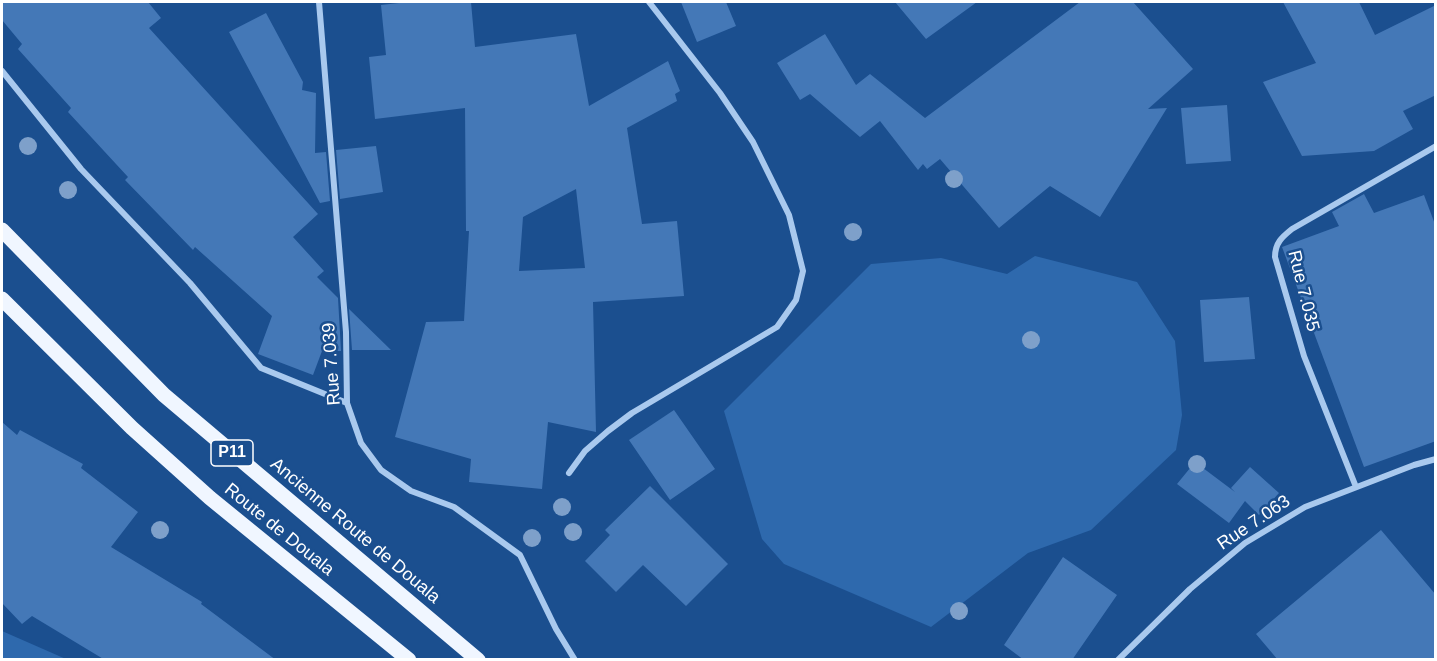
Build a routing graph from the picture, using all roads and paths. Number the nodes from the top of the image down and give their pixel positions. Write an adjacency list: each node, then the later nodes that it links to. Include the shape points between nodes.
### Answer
1 (319, 2): 7 (street, Rue 7.039, via 346,332)
2 (649, 2): 9 (street, via 753,142 789,215 803,271 796,300 777,327 632,413 585,451)
3 (2, 71): 7 (street, via 81,169 190,283 261,368)
4 (1436, 146): 10 (street, Rue 7.035, via 1292,229 1275,248 1304,356)
5 (2, 230): 12 (main road, Ancienne Route de Douala / P11, via 164,395)
6 (2, 299): 11 (main road, Route de Douala / P11, via 132,428 210,498)
7 (347, 403): 13 (street, Rue 7.039, via 361,443 381,470 411,491 454,507 520,555)
8 (1436, 459): 10 (street, Rue 7.063)
9 (569, 473)
10 (1356, 487): 14 (street, Rue 7.063, via 1305,507 1245,543 1190,589)
11 (409, 660)
12 (478, 660)
13 (575, 660)
14 (1118, 660)

